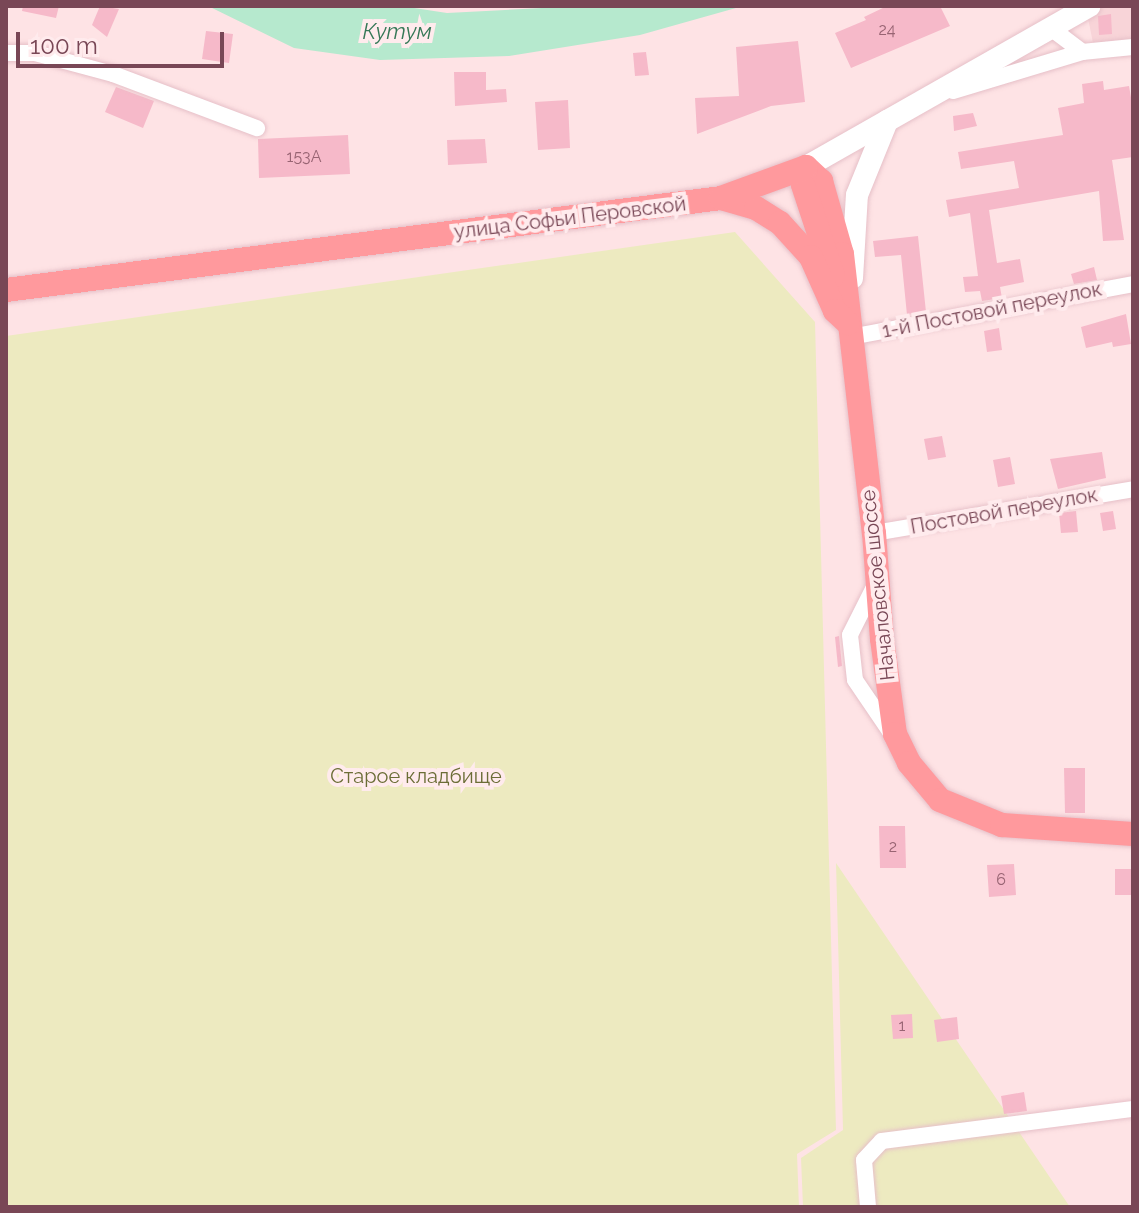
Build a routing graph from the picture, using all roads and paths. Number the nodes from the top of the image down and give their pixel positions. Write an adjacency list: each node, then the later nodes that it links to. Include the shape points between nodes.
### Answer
1 (1089, 6): 2 (main road, улица Софьи Перовской)
2 (1052, 29): 4 (street); 6 (main road, улица Софьи Перовской)
3 (1133, 47): 4 (street)
4 (1082, 52): 6 (street)
5 (6, 53): 8 (street, via 35,53 113,74)
6 (933, 97): 7 (main road, улица Софьи Перовской)
7 (887, 121): 9 (main road, улица Софьи Перовской); 13 (main road, via 857,195)
8 (257, 128)
9 (806, 167): 10 (main road, улица Софьи Перовской); 13 (main road, Началовское шоссе, via 821,181 833,214)
10 (721, 198): 12 (main road, улица Софьи Перовской); 13 (main road, via 756,208 780,223 811,257)
11 (1133, 284): 13 (street, 1-й Постовой переулок)
12 (6, 290)
13 (850, 331): 15 (main road, Началовское шоссе)
14 (1133, 489): 15 (street, Постовой переулок)
15 (874, 533): 16 (main road, Началовское шоссе, via 895,734 920,779 940,800 1002,825)
16 (1133, 834)
17 (1133, 1109): 18 (street, via 882,1141 864,1160)
18 (868, 1207)

